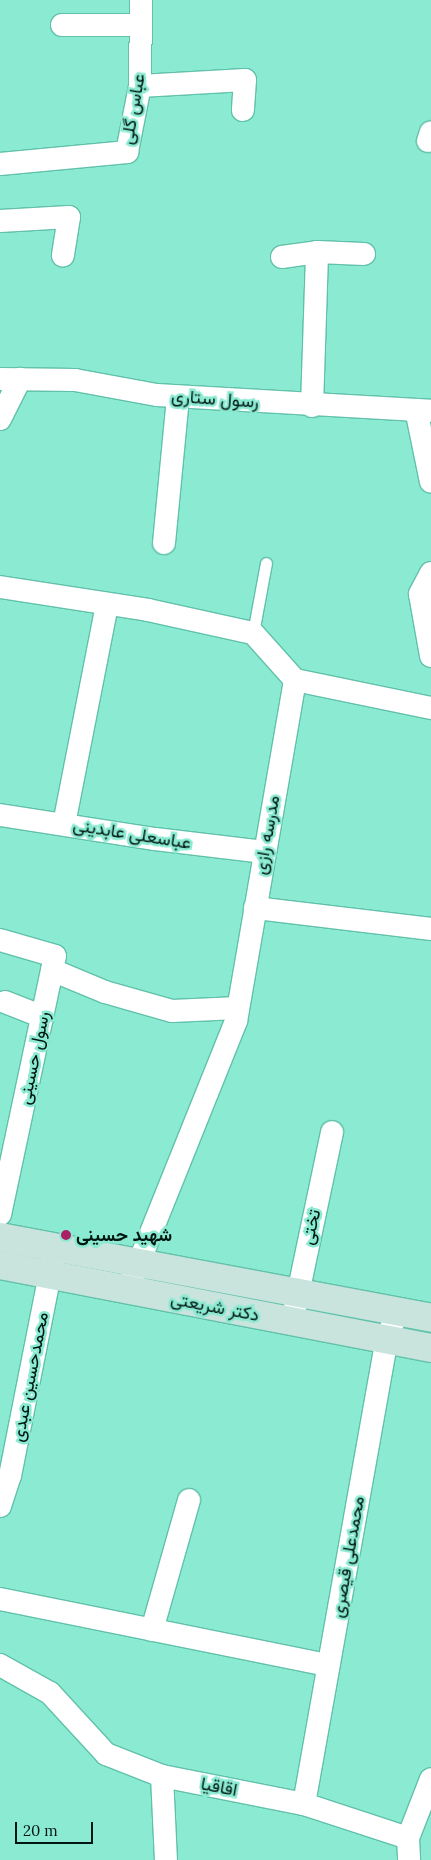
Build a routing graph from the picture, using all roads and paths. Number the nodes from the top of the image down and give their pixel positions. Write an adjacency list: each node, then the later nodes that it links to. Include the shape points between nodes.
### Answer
1 (141, 0): 3 (street, عباس گلی)
2 (62, 26): 3 (street)
3 (140, 26): 4 (street, عباس گلی)
4 (140, 86): 5 (street, via 245,80); 6 (street, عباس گلی, via 126,152)
5 (243, 110)
6 (0, 164)
7 (0, 221): 10 (street, via 69,217)
8 (317, 252): 9 (street); 11 (street); 14 (street)
9 (364, 254)
10 (63, 256)
11 (282, 256)
12 (10, 379): 13 (street, رسول ستاری, via 75,380); 16 (street)
13 (178, 397): 14 (street, رسول ستاری); 18 (street)
14 (312, 406): 15 (street, رسول ستاری)
15 (424, 413): 17 (street)
16 (0, 419)
17 (430, 481)
18 (164, 543)
19 (266, 563): 23 (lane)
20 (431, 572): 24 (street, via 420,594)
21 (0, 587): 22 (street)
22 (107, 604): 23 (street); 28 (street)
23 (253, 633): 25 (street)
24 (431, 656)
25 (296, 680): 26 (street); 29 (street, مدرسه رازی)
26 (431, 708)
27 (0, 815): 28 (street, عباسعلی عابدینی)
28 (64, 824): 29 (street, عباسعلی عابدینی, via 154,840)
29 (264, 852): 30 (street, مدرسه رازی)
30 (255, 908): 31 (street); 35 (street, مدرسه رازی)
31 (431, 929)
32 (0, 940): 33 (street, via 55,956)
33 (52, 970): 35 (street, via 105,992 172,1011); 36 (street, رسول حسینی)
34 (5, 1002): 36 (street)
35 (238, 1008): 41 (street, مدرسه رازی)
36 (43, 1017): 38 (street, رسول حسینی)
37 (332, 1132): 45 (street, تختی)
38 (0, 1214)
39 (0, 1237): 40 (main road, دکتر شریعتی)
40 (55, 1246): 41 (main road, دکتر شریعتی); 43 (street, محمدحسین عبدی)
41 (138, 1261): 44 (street, مدرسه رازی); 45 (main road, دکتر شریعتی)
42 (0, 1265): 43 (main road, دکتر شریعتی)
43 (50, 1275): 44 (main road, دکتر شریعتی); 51 (street, محمدحسین عبدی)
44 (130, 1290): 48 (main road, دکتر شریعتی)
45 (297, 1290): 46 (main road, دکتر شریعتی); 48 (street, تختی)
46 (397, 1311): 47 (main road, دکتر شریعتی); 49 (street, محمدعلی قیصری)
47 (431, 1318)
48 (292, 1322): 49 (main road, دکتر شریعتی)
49 (388, 1340): 50 (main road, دکتر شریعتی); 57 (street, محمدعلی قیصری)
50 (431, 1348)
51 (5, 1474): 53 (street, محمدحسین عبدی)
52 (189, 1500): 55 (street)
53 (0, 1506)
54 (0, 1599): 55 (street)
55 (152, 1630): 57 (street)
56 (0, 1665): 58 (street, اقاقیا, via 50,1693 106,1754)
57 (328, 1666): 60 (street, محمدعلی قیصری)
58 (162, 1776): 60 (street, اقاقیا); 62 (street)
59 (431, 1779): 61 (street)
60 (304, 1804): 61 (street, اقاقیا)
61 (408, 1838): 63 (street)
62 (166, 1860)
63 (408, 1860)

